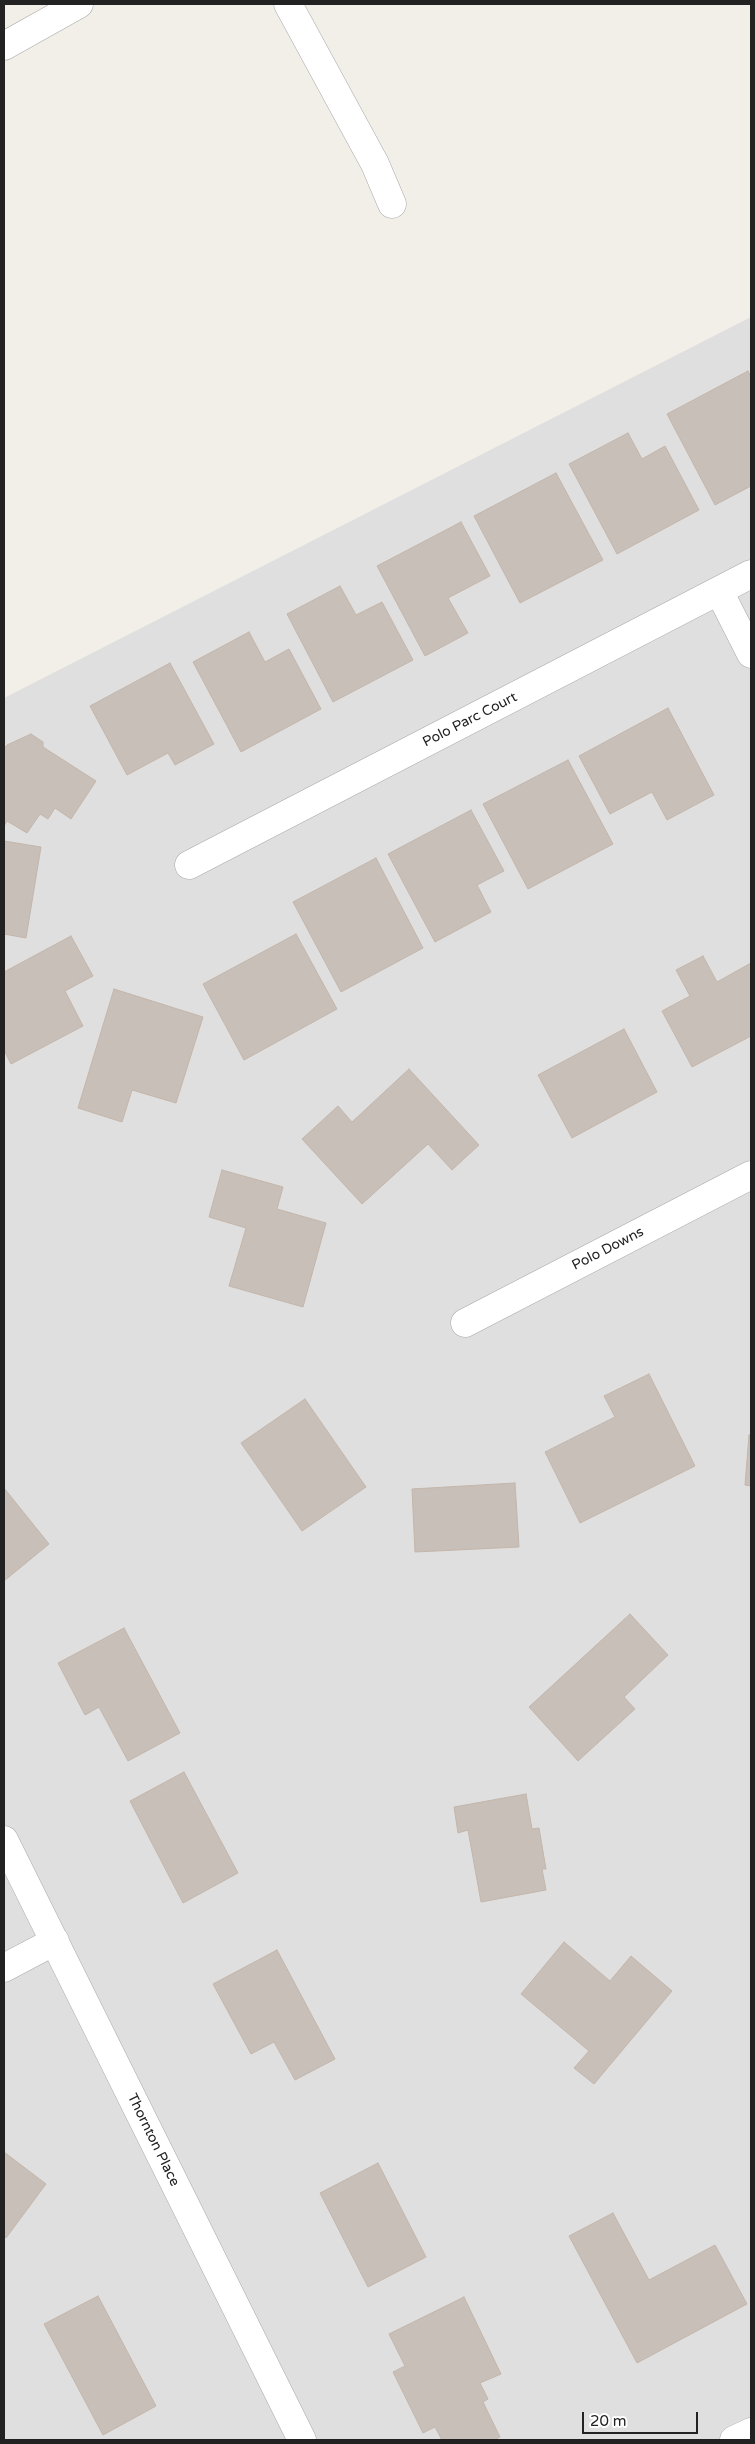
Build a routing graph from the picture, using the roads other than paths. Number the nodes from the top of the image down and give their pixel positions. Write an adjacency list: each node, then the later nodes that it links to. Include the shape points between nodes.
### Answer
1 (79, 4): 3 (street)
2 (288, 4): 4 (street, via 375,164)
3 (4, 46)
4 (392, 204)
5 (751, 574): 6 (street, Polo Parc Court)
6 (719, 591): 7 (street); 8 (street, Polo Parc Court)
7 (751, 654)
8 (189, 865)
9 (751, 1176): 10 (street, Polo Downs)
10 (465, 1323)
11 (4, 1840): 12 (street, Thornton Place)
12 (55, 1942): 13 (street); 15 (street, Thornton Place)
13 (4, 1968)
14 (751, 2432): 16 (street)
15 (302, 2440)
16 (734, 2440)

